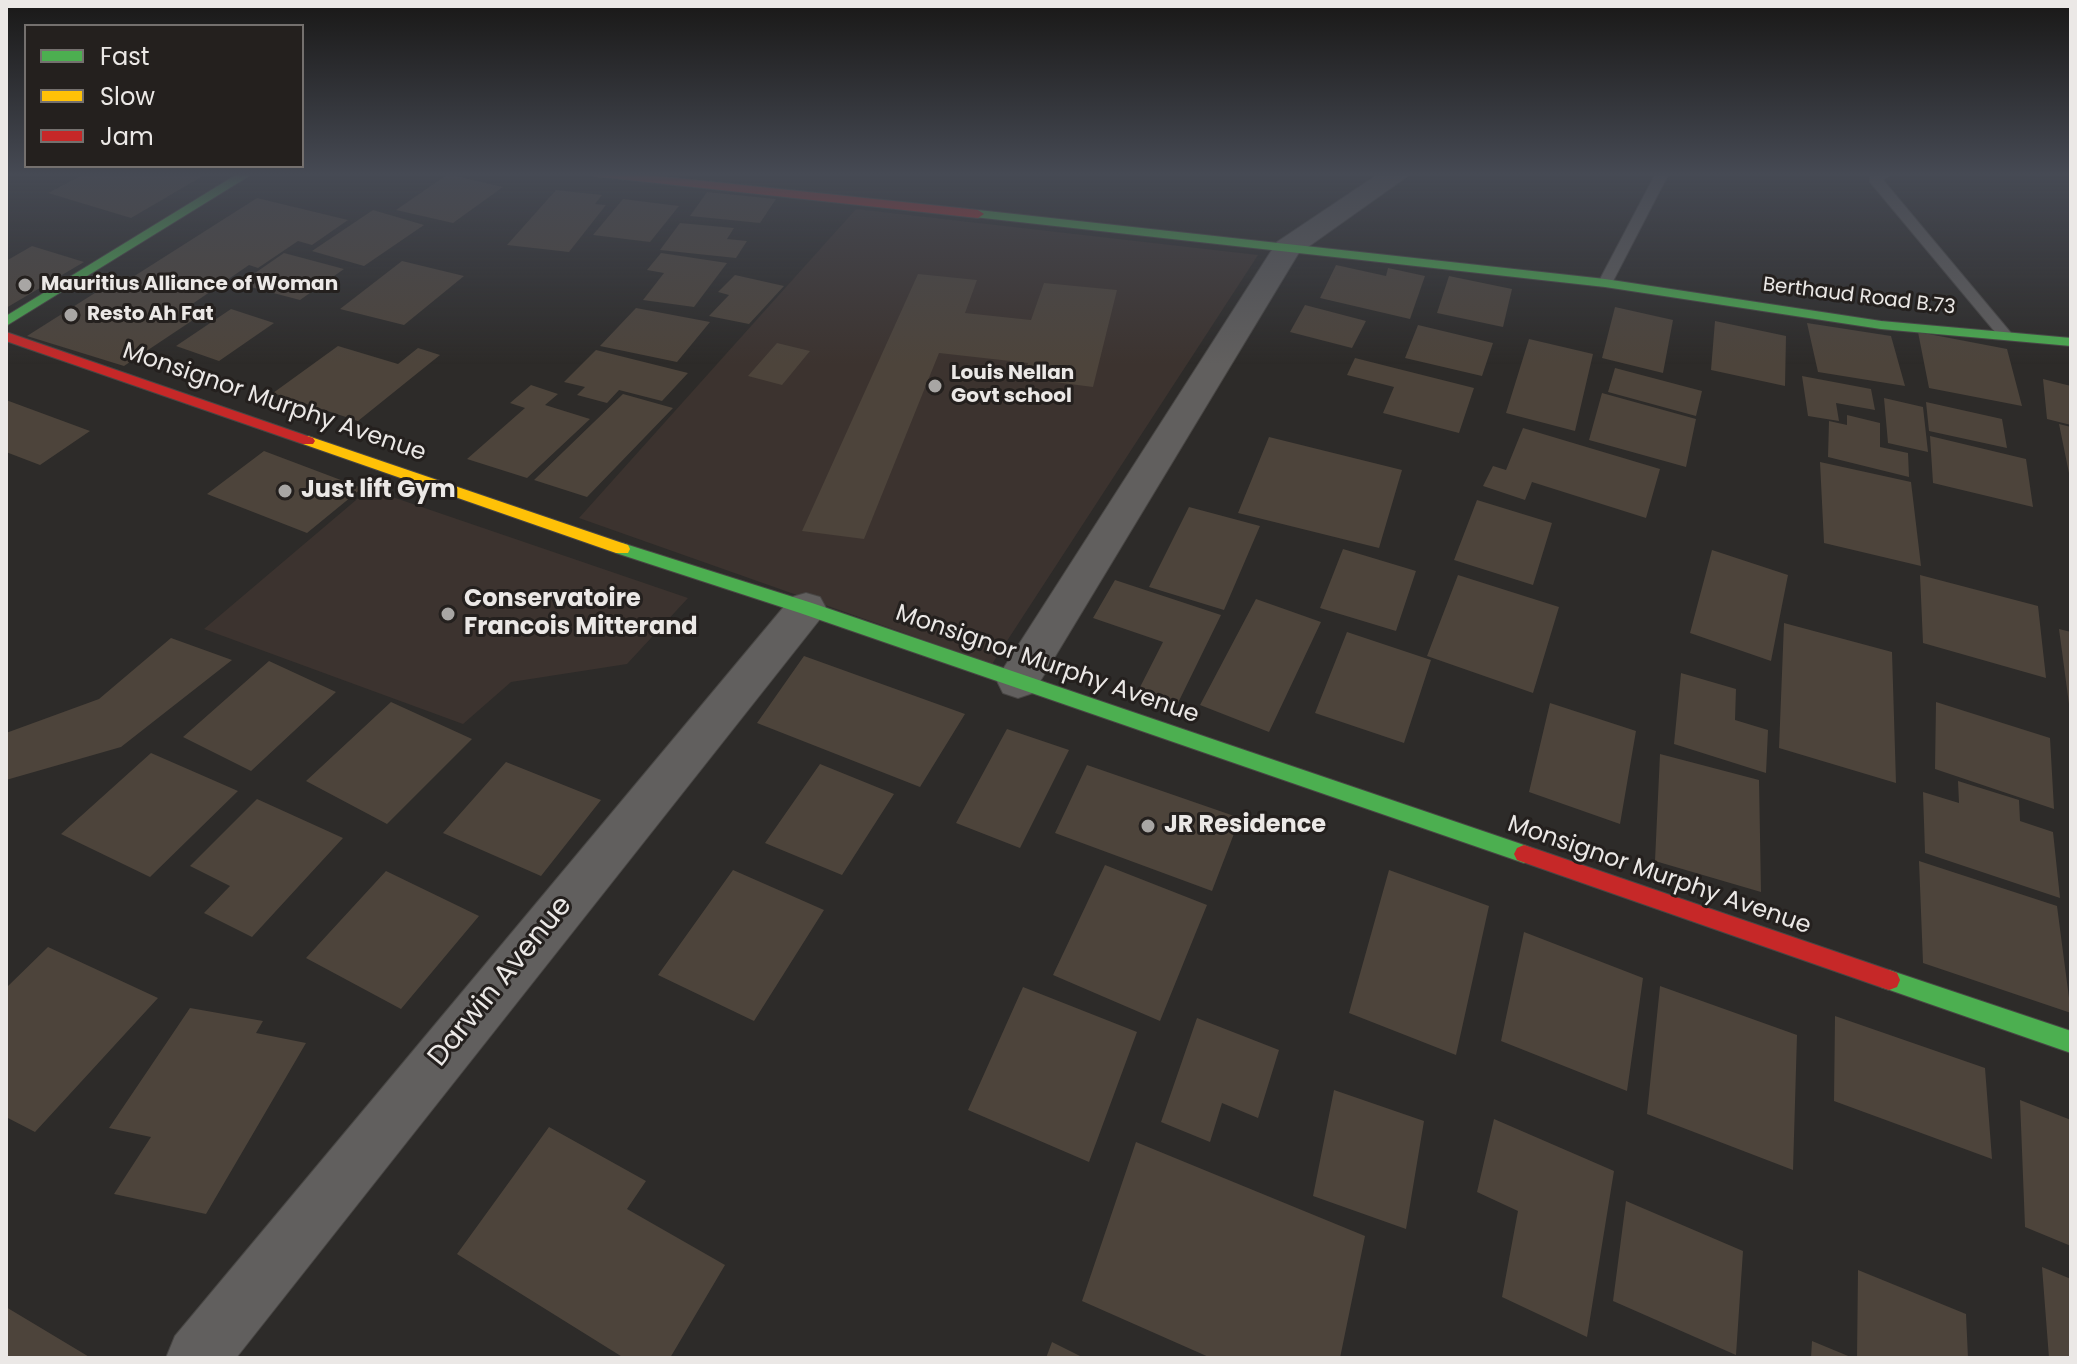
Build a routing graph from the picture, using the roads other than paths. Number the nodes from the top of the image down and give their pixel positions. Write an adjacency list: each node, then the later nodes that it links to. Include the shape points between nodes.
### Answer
1 (142, 237): 8 (main road)
2 (1182, 237): 6 (main road, Berthaud Road B.73)
3 (1304, 237): 6 (street)
4 (1629, 237): 7 (lane)
5 (1923, 237): 10 (lane)
6 (1287, 248): 7 (main road, Berthaud Road B.73); 13 (street)
7 (1605, 283): 10 (main road, Berthaud Road B.73, via 1881,325)
8 (6, 322)
9 (6, 336): 12 (main road, Monsignor Murphy Avenue, via 578,535)
10 (2006, 336): 11 (main road, Berthaud Road B.73)
11 (2071, 342)
12 (806, 608): 13 (main road, Monsignor Murphy Avenue); 15 (street, Darwin Avenue)
13 (1018, 681): 14 (main road, Monsignor Murphy Avenue)
14 (2071, 1042)
15 (197, 1358)

